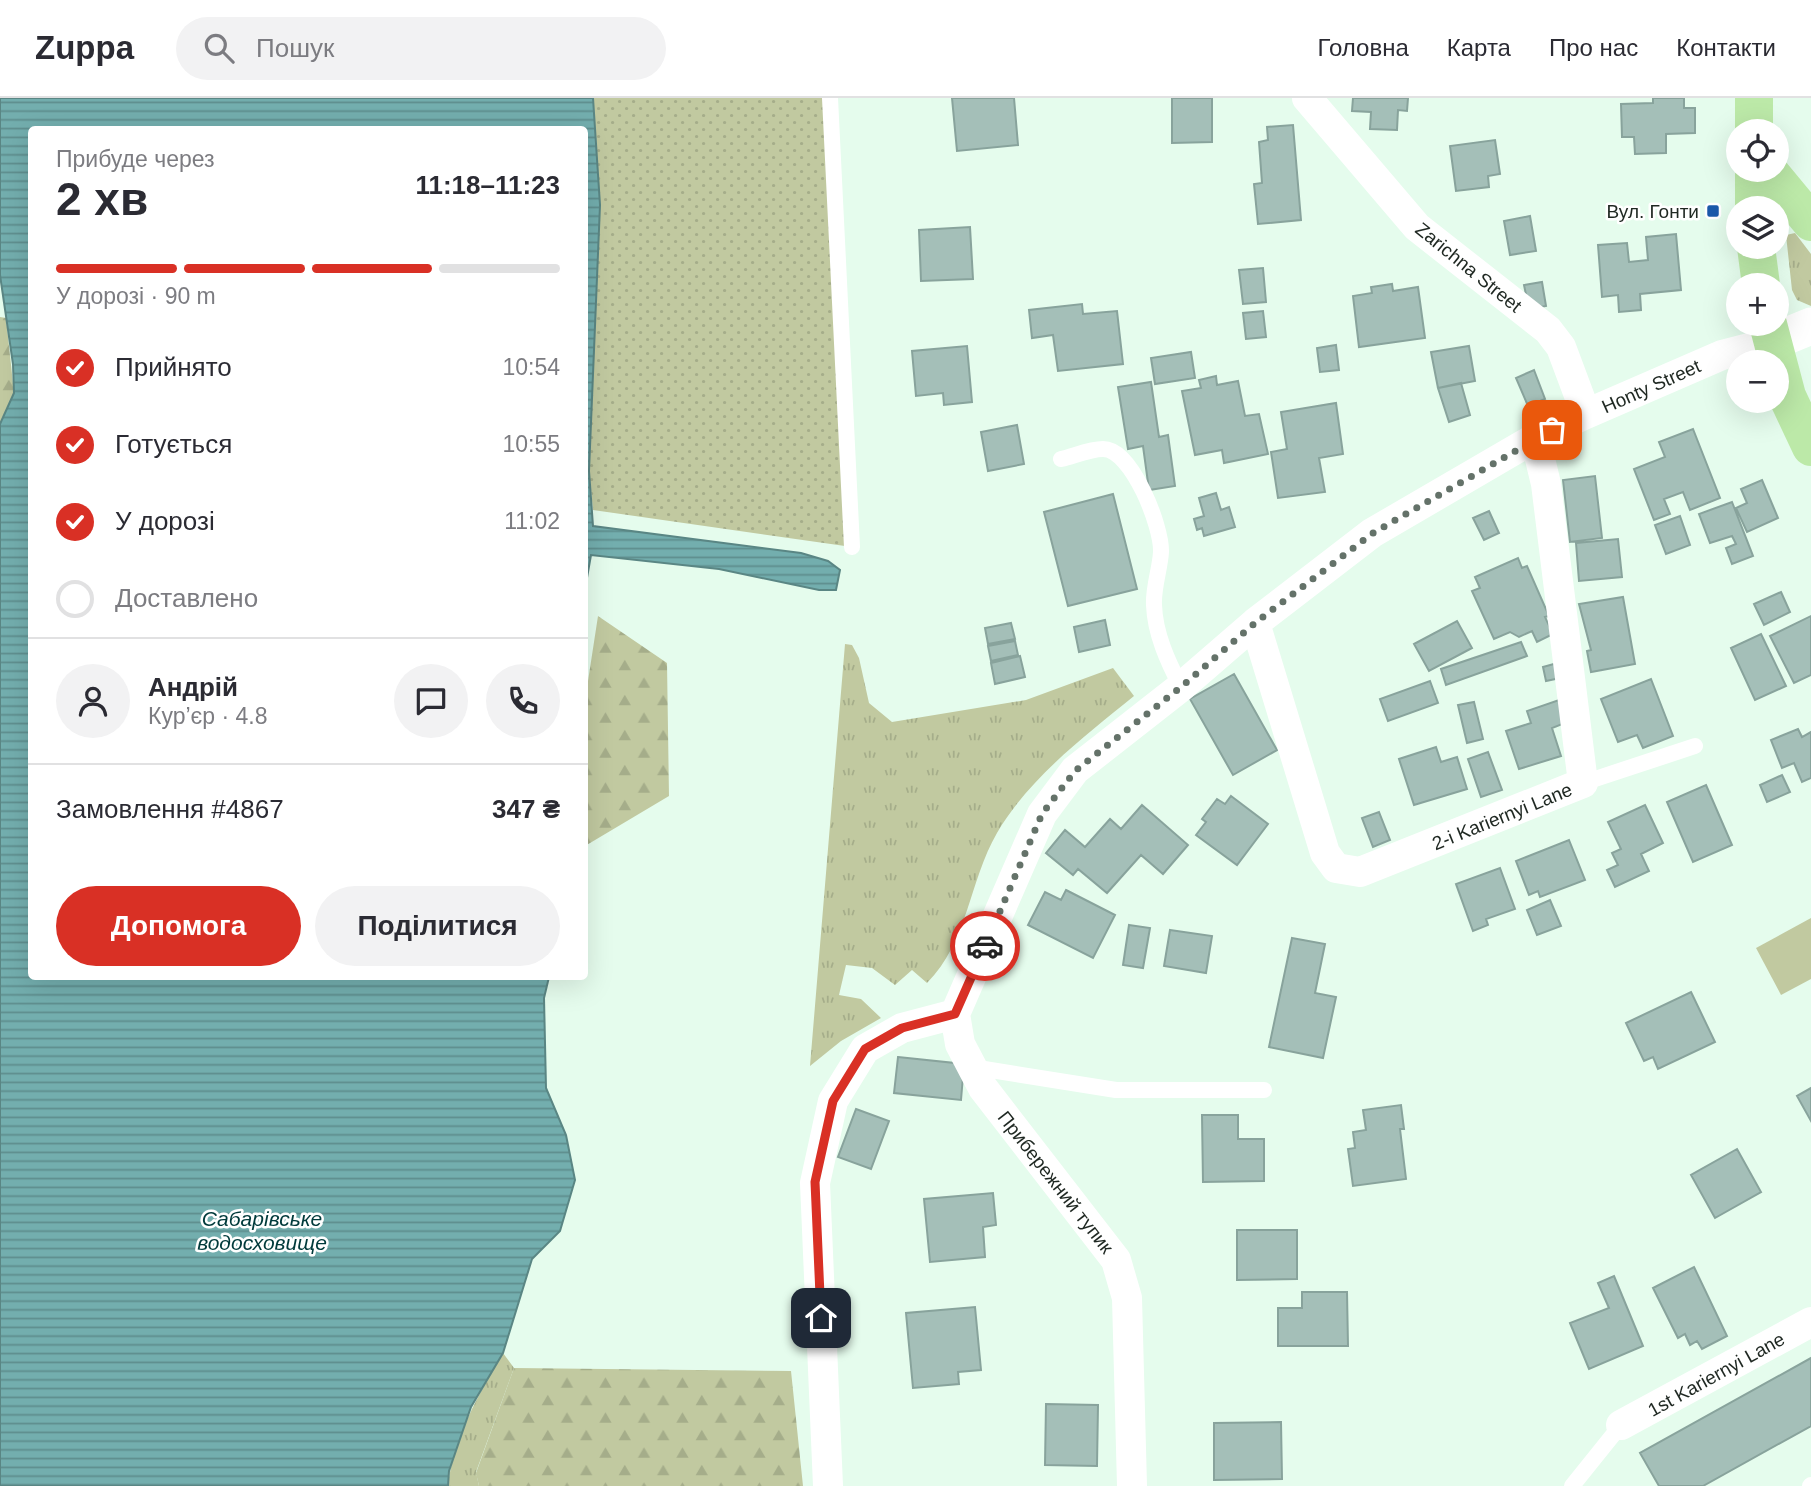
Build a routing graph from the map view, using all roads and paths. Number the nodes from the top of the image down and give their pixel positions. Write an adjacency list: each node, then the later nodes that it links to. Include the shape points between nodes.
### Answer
1 (830, 98): 15 (lane)
2 (1307, 98): 11 (street, Zarichna Street, via 1417,227 1548,330 1561,347)
3 (1754, 98): 4 (main road)
4 (1754, 119)
5 (1778, 182): 6 (main road)
6 (1811, 222)
7 (1811, 326): 8 (street, Honty Street)
8 (1789, 330)
9 (1763, 336): 11 (street, Honty Street)
10 (1771, 336): 13 (main road, via 1787,396)
11 (1586, 414): 12 (street, Honty Street)
12 (1535, 439): 16 (street, Honty Street, via 1373,533); 19 (street, 2-i Kariernyi Lane, via 1546,484)
13 (1811, 447)
14 (1061, 459): 17 (lane, via 1104,449 1118,454 1133,472 1154,517 1161,549 1154,606 1164,653)
15 (852, 547)
16 (1255, 623): 17 (street, Honty Street); 19 (street, 2-i Kariernyi Lane, via 1325,853 1336,867 1360,872)
17 (1181, 687): 20 (street, Honty Street, via 1075,771 1042,814)
18 (1695, 746): 19 (lane)
19 (1583, 783)
20 (955, 1014): 21 (street, Прибережний тупик, via 960,1044); 25 (street, via 902,1028 865,1049 833,1101 815,1182)
21 (970, 1066): 22 (lane, via 1116,1090); 26 (street, Прибережний тупик, via 1116,1260 1127,1298)
22 (1264, 1090)
23 (1811, 1322): 24 (street, 1st Kariernyi Lane)
24 (1621, 1425): 27 (lane)
25 (829, 1484)
26 (1132, 1486)
27 (1572, 1486)

